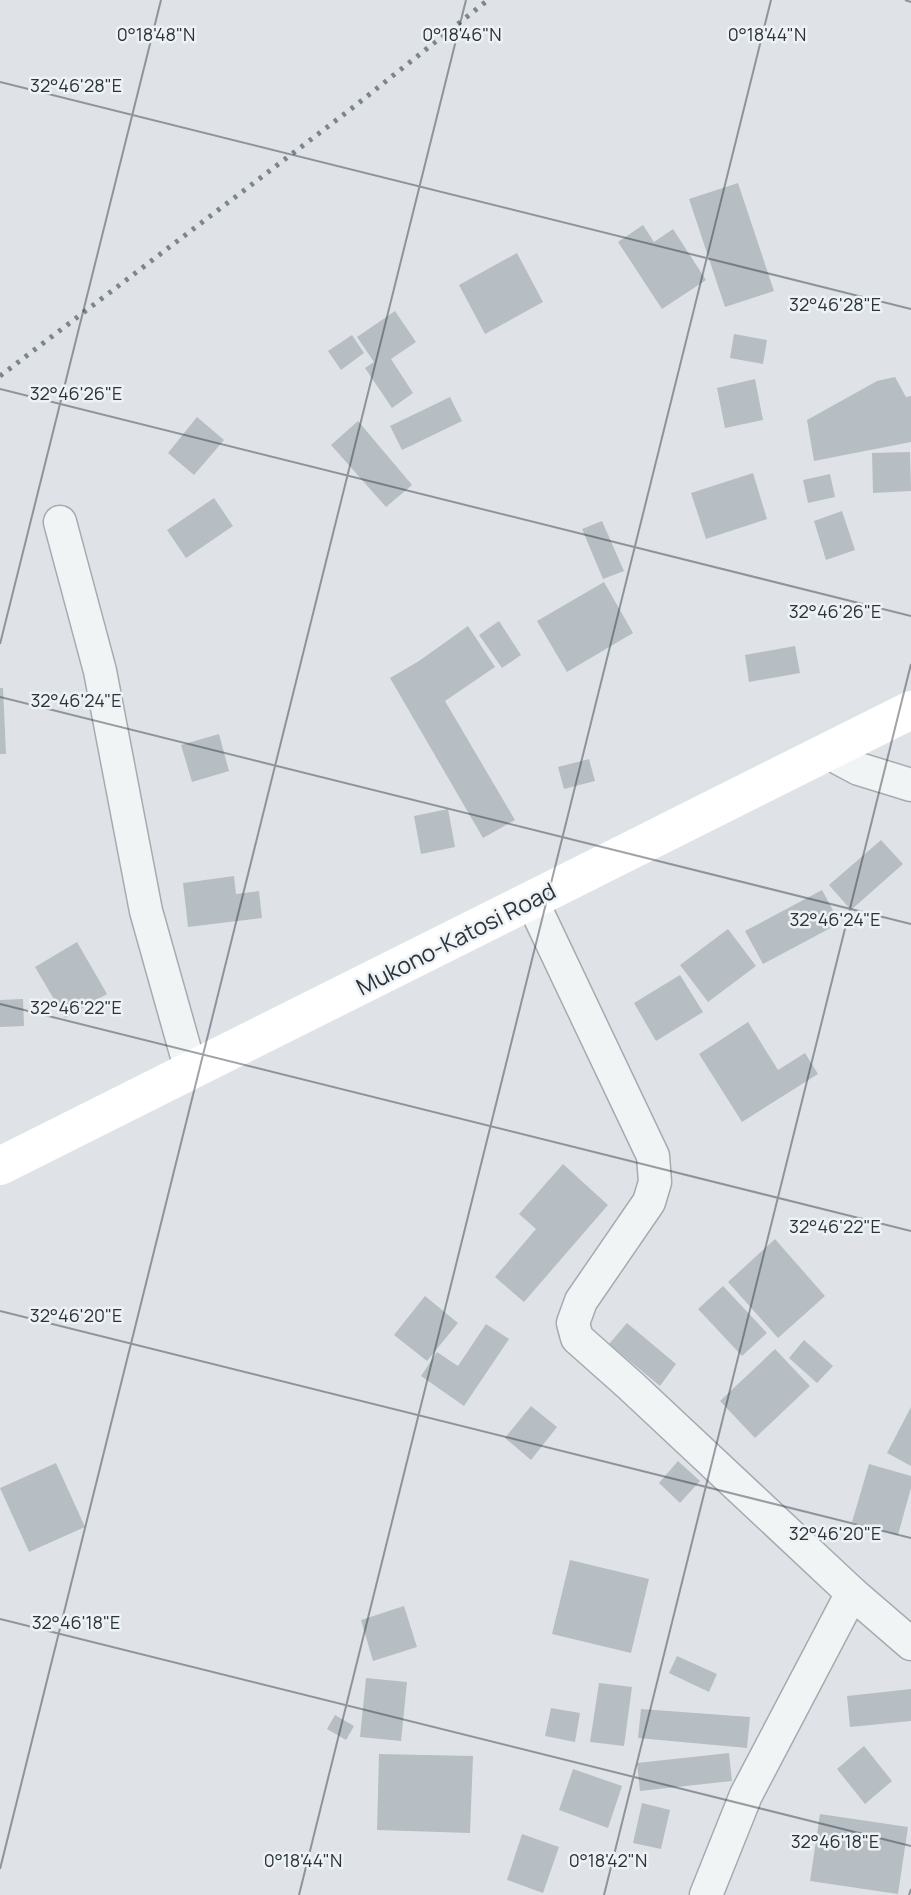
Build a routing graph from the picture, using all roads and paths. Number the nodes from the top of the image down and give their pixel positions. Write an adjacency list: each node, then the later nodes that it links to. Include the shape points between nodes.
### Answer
1 (60, 522): 6 (street, via 100,671 146,911)
2 (911, 710): 3 (main road, Mukono-Katosi Road)
3 (827, 752): 4 (street, via 859,769); 5 (main road, Mukono-Katosi Road)
4 (911, 785)
5 (532, 901): 6 (main road, Mukono-Katosi Road); 8 (street, via 653,1156 655,1182 649,1202 581,1301 573,1323 577,1338)
6 (191, 1071): 7 (main road, Mukono-Katosi Road)
7 (0, 1166)
8 (852, 1594): 9 (street); 10 (street, via 746,1795)
9 (911, 1644)
10 (706, 1895)

